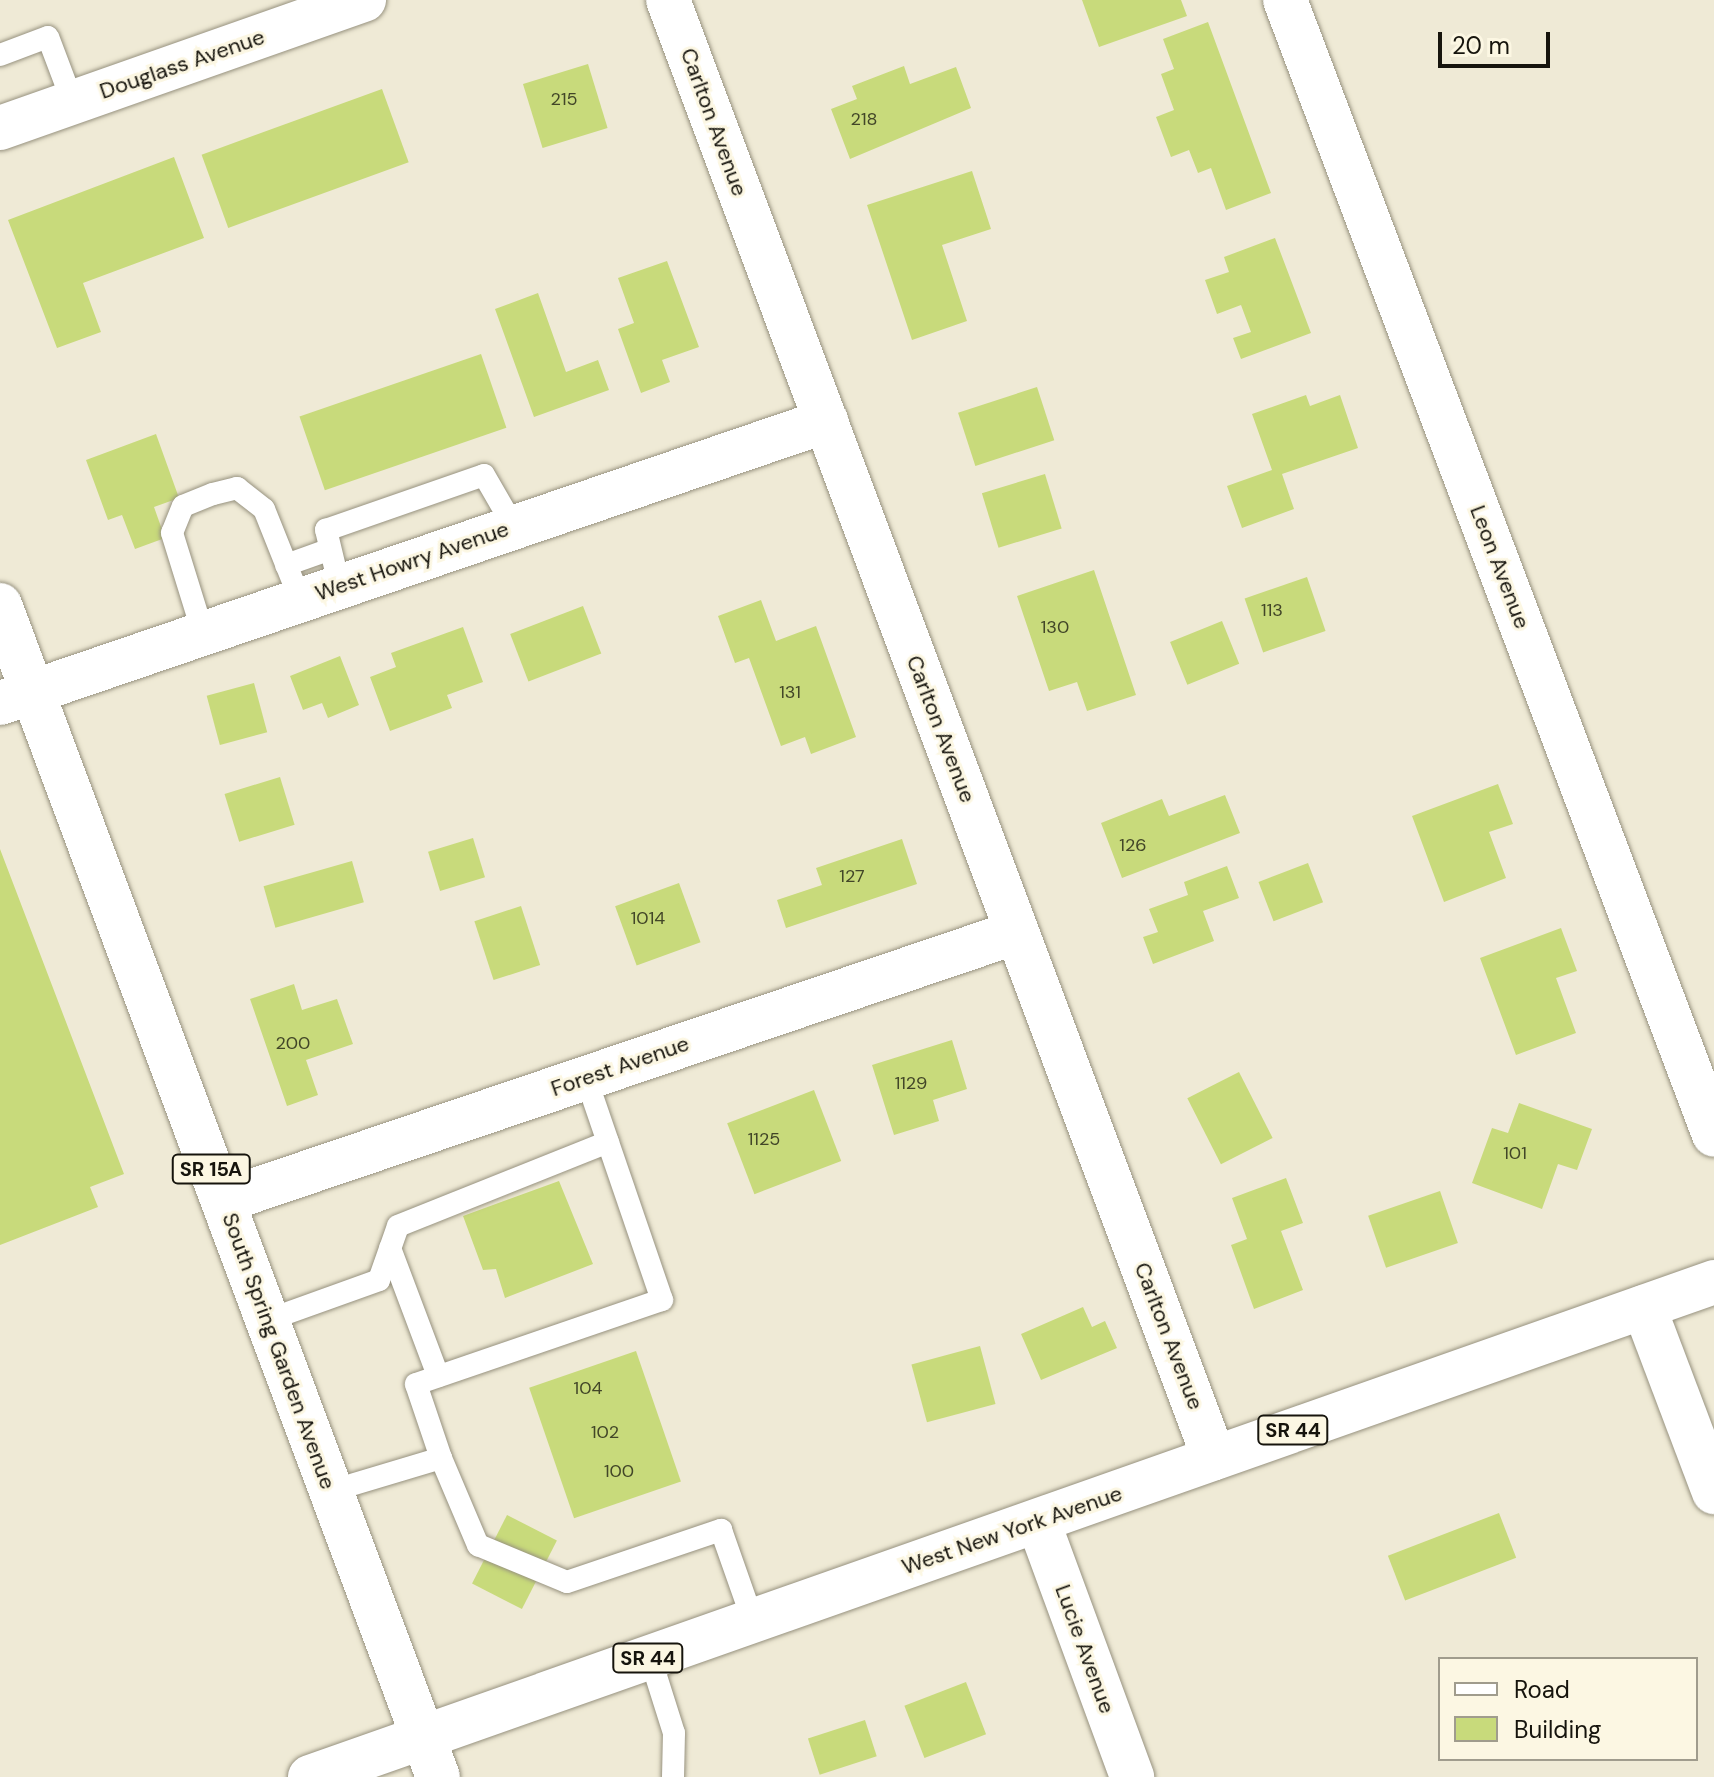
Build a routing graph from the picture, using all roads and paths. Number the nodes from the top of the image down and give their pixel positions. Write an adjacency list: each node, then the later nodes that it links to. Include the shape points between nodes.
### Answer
1 (364, 0): 5 (main road, Douglass Avenue)
2 (668, 0): 7 (main road, Carlton Avenue)
3 (1285, 0): 15 (main road, Leon Avenue)
4 (0, 55): 5 (lane, via 48,37)
5 (73, 103): 6 (main road, Douglass Avenue)
6 (0, 128)
7 (826, 421): 8 (main road, West Howry Avenue); 13 (main road, Carlton Avenue)
8 (514, 527): 9 (main road, West Howry Avenue); 9 (lane, via 484,475 326,530)
9 (313, 575): 11 (main road, West Howry Avenue); 11 (lane, via 264,509 237,488 183,506 172,533)
10 (0, 605): 12 (main road, South Spring Garden Avenue / SR 15A)
11 (203, 633): 12 (main road, West Howry Avenue)
12 (16, 697): 17 (main road, South Spring Garden Avenue / SR 15A)
13 (1017, 932): 14 (main road, Forest Avenue); 24 (main road, Carlton Avenue)
14 (586, 1078): 16 (lane); 17 (main road, Forest Avenue)
15 (1714, 1135)
16 (608, 1142): 18 (lane, via 398,1226); 22 (lane, via 662,1300)
17 (223, 1201): 21 (main road, South Spring Garden Avenue / SR 15A)
18 (390, 1248): 21 (lane, via 379,1280); 22 (lane)
19 (1714, 1282): 20 (main road, West New York Avenue / SR 44)
20 (1644, 1307): 24 (main road, West New York Avenue / SR 44); 26 (main road)
21 (268, 1320): 25 (main road, South Spring Garden Avenue / SR 15A)
22 (438, 1376): 23 (lane, via 416,1384)
23 (441, 1458): 25 (lane); 28 (lane, via 478,1545 567,1582 721,1530)
24 (1214, 1458): 27 (main road, West New York Avenue / SR 44)
25 (331, 1491): 30 (main road, South Spring Garden Avenue / SR 15A)
26 (1714, 1492)
27 (1038, 1521): 28 (main road, West New York Avenue / SR 44); 33 (main road, Lucie Avenue)
28 (753, 1621): 29 (main road, West New York Avenue / SR 44)
29 (650, 1657): 30 (main road, West New York Avenue / SR 44); 32 (lane, via 674,1733)
30 (431, 1757): 31 (main road, West New York Avenue / SR 44)
31 (310, 1777)
32 (673, 1777)
33 (1132, 1777)

